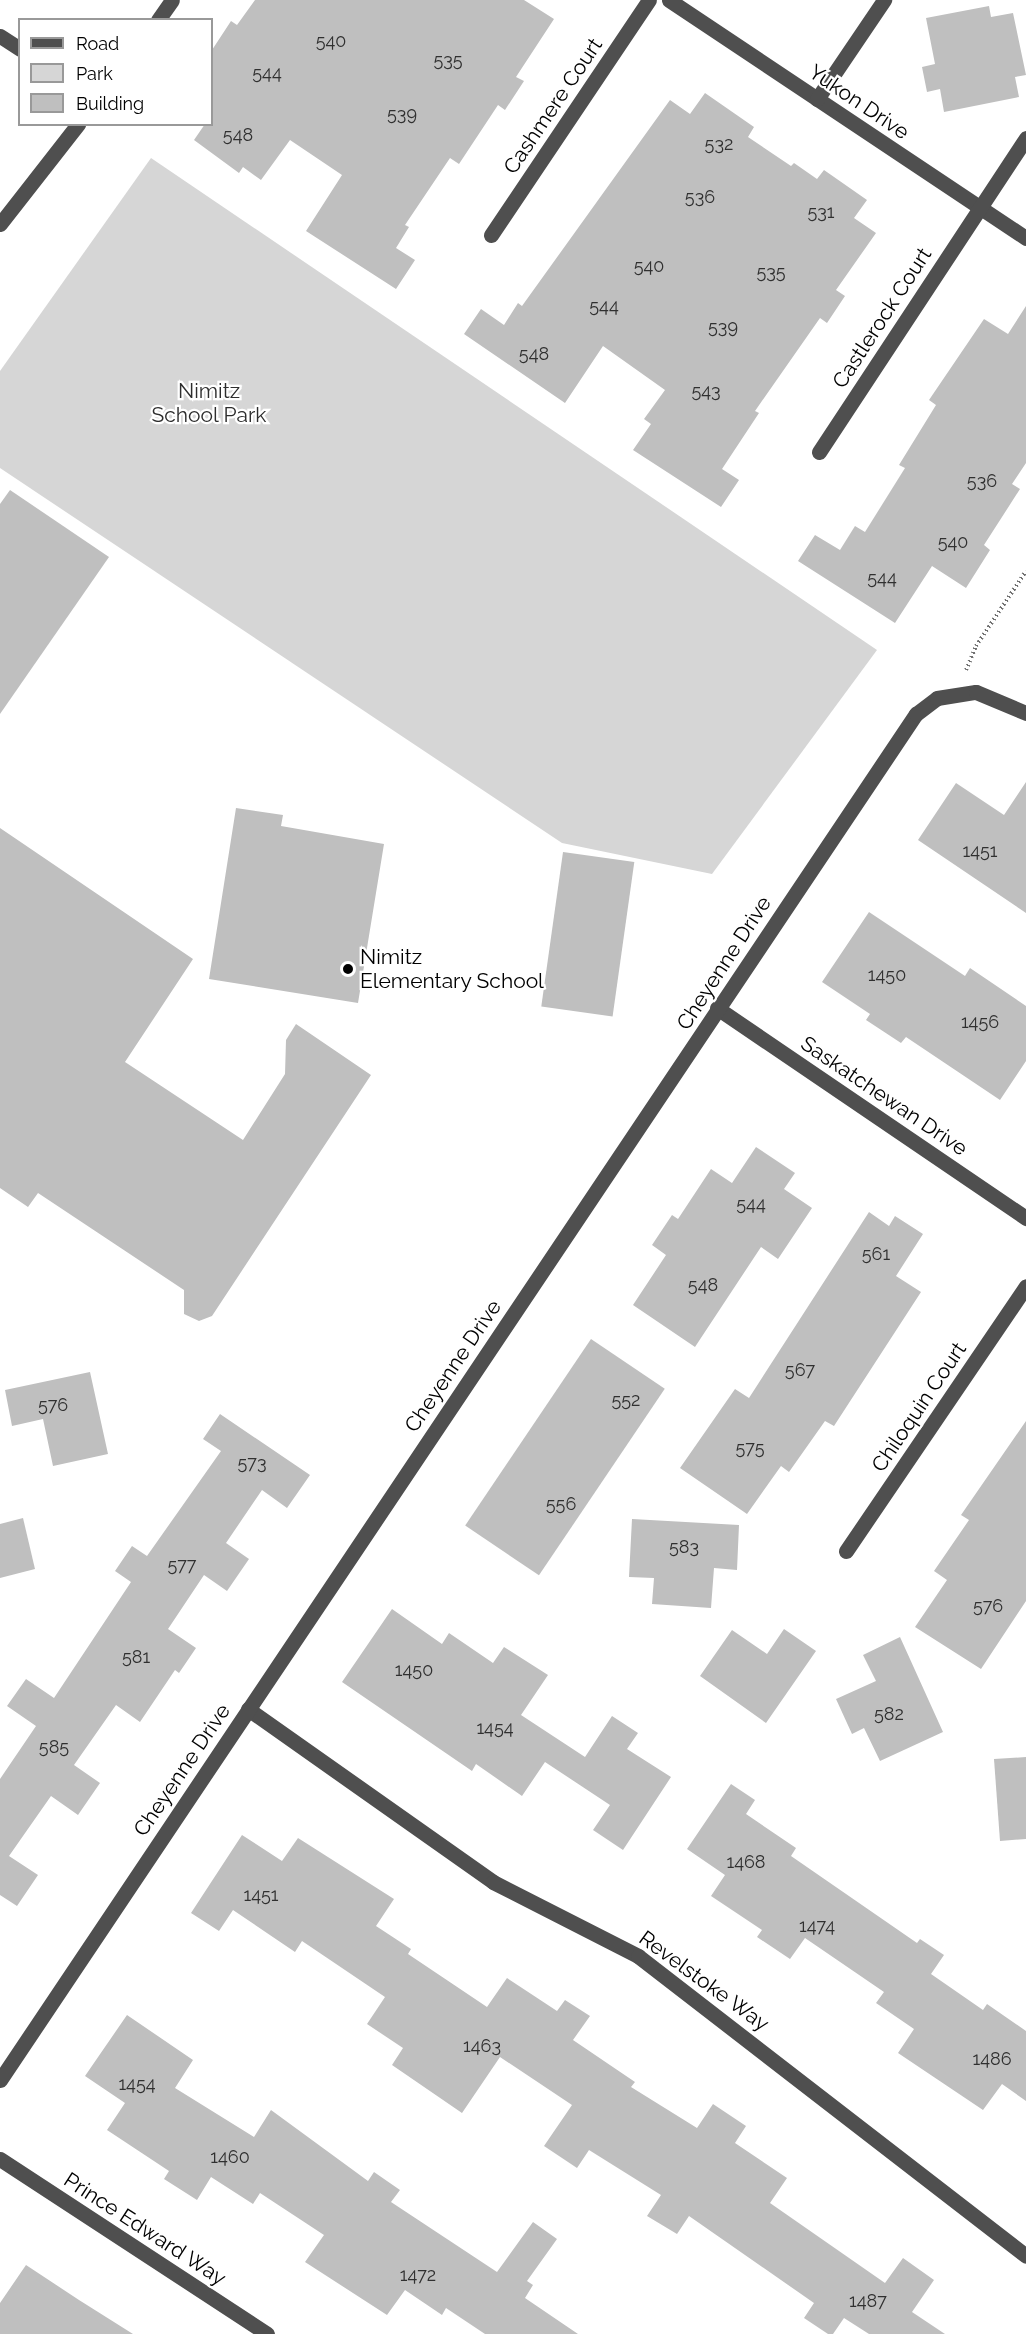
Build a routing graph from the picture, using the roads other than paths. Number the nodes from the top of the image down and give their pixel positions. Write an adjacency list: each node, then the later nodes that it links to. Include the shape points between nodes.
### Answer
1 (172, 0): 5 (street)
2 (649, 0): 13 (street, Cashmere Court)
3 (669, 0): 8 (street, Yukon Drive)
4 (884, 0): 8 (street)
5 (159, 18)
6 (0, 36): 7 (street)
7 (18, 49)
8 (817, 99): 11 (street, Yukon Drive)
9 (76, 126): 12 (street)
10 (1026, 138): 11 (street, Castlerock Court)
11 (980, 207): 14 (street, Yukon Drive); 15 (street, Castlerock Court)
12 (0, 224)
13 (491, 235)
14 (1026, 238)
15 (819, 452)
16 (1026, 713): 17 (street, Cheyenne Drive, via 976,692 937,698 916,714)
17 (717, 1008): 18 (street, Saskatchewan Drive); 21 (street, Cheyenne Drive)
18 (1026, 1218)
19 (1026, 1286): 20 (street, Chiloquin Court)
20 (846, 1551)
21 (248, 1709): 22 (street, Cheyenne Drive); 24 (street, Revelstoke Way, via 493,1882 638,1956)
22 (0, 2080)
23 (0, 2159): 25 (street, Prince Edward Way)
24 (1026, 2256)
25 (267, 2334)

